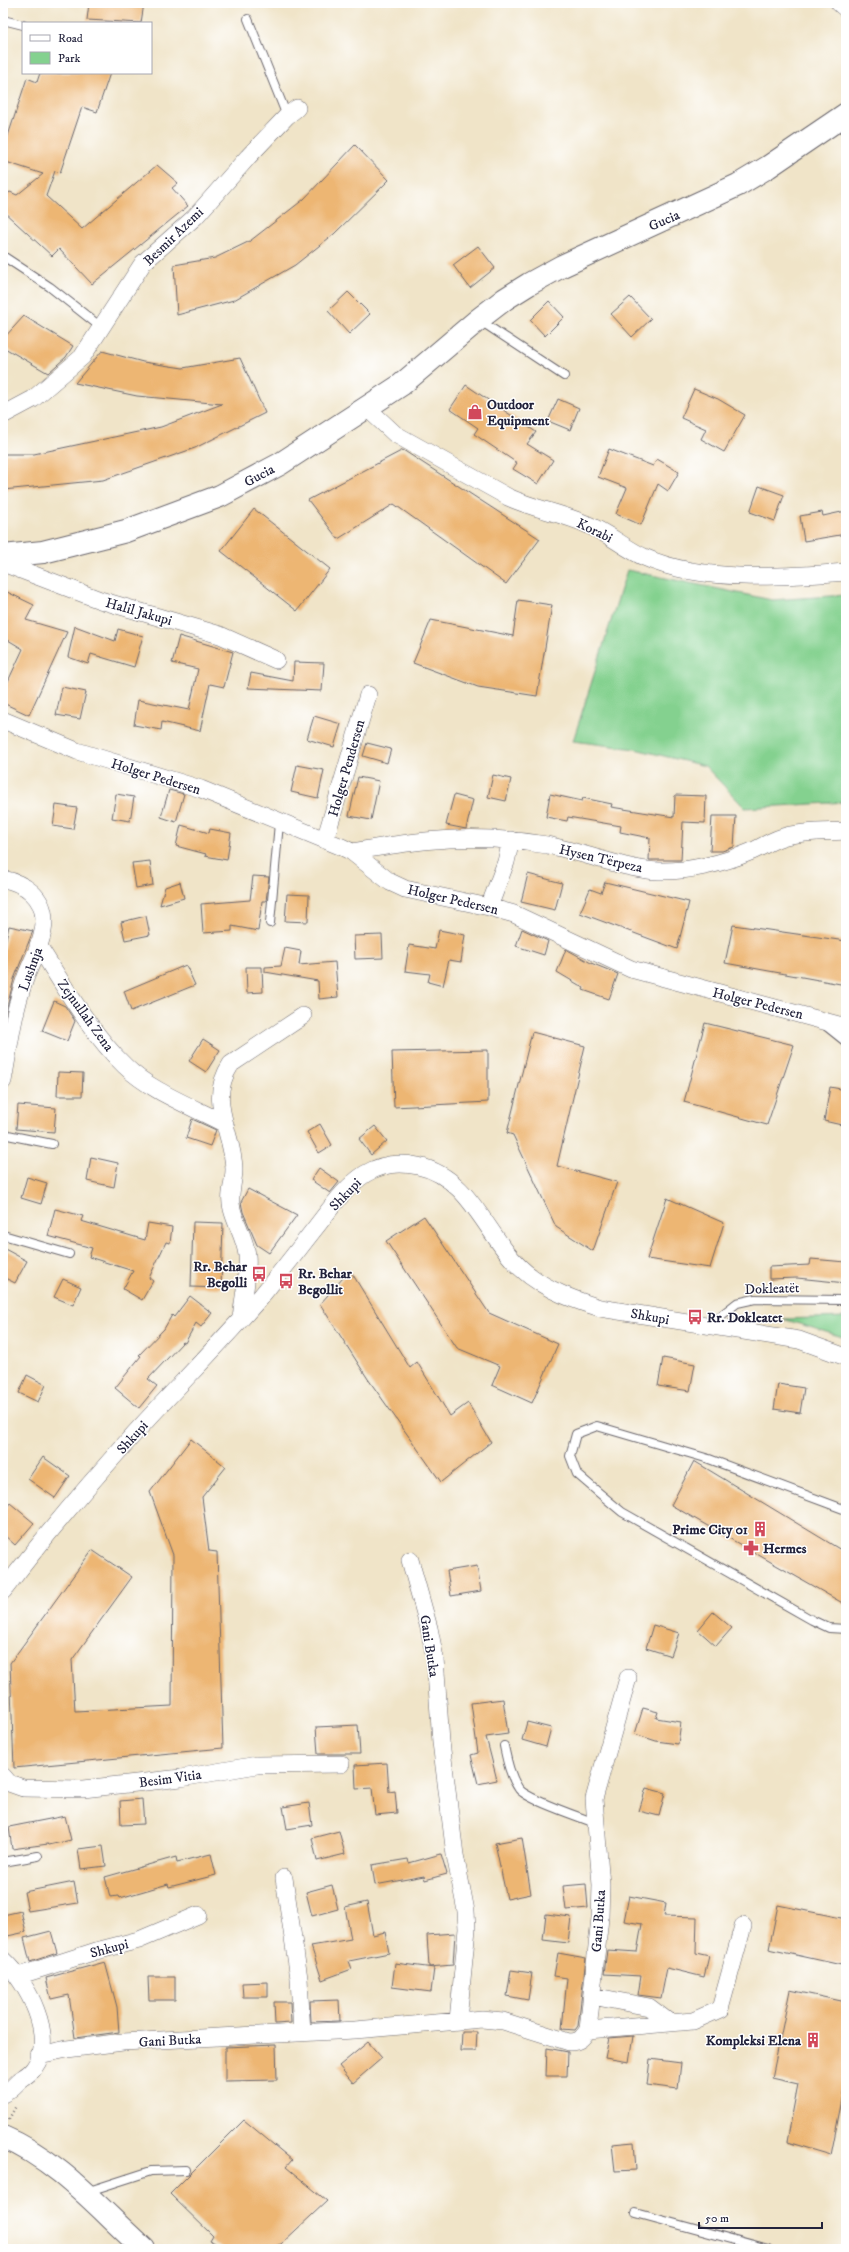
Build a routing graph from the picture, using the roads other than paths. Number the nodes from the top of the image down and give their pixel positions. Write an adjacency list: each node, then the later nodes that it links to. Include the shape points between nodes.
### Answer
1 (839, 3): 2 (street)
2 (846, 9)
3 (248, 19): 6 (lane)
4 (3, 20): 5 (lane)
5 (22, 25)
6 (292, 112): 10 (street, Besmir Azemi, via 195,217 143,263)
7 (846, 114): 9 (street, Gucia, via 738,185 562,266 505,299)
8 (3, 256): 10 (lane, via 50,287)
9 (479, 319): 11 (lane); 12 (street, Gucia, via 401,385)
10 (102, 328): 13 (street, Besmir Azemi, via 82,357 60,378 33,399)
11 (564, 376)
12 (367, 408): 14 (street, Gucia, via 280,464 213,498 126,531 43,552); 16 (street, Korabi, via 395,434 508,497 596,528 644,557 664,564 705,572 756,576)
13 (3, 415)
14 (3, 556)
15 (3, 563): 17 (street, Halil Jakupi, via 100,600 220,635)
16 (846, 572)
17 (276, 660)
18 (368, 695): 22 (street, Holger Pendersen)
19 (3, 720): 20 (street, Holger Pedersen, via 77,751 201,789)
20 (279, 823): 22 (street, Holger Pedersen); 27 (lane)
21 (846, 831): 23 (street, Hysen Tërpeza, via 802,833 713,863 660,871 635,868 582,852)
22 (325, 840): 24 (street, Holger Pedersen)
23 (511, 840): 24 (street, Hysen Tërpeza, via 475,837 435,838); 26 (street, via 506,862)
24 (352, 852): 26 (street, Holger Pedersen, via 390,882 405,889)
25 (3, 879): 28 (street, Lushnja, via 24,885 38,900 44,920)
26 (489, 906): 30 (street, Holger Pedersen, via 539,925 631,968)
27 (270, 924)
28 (38, 946): 33 (street, Lushnja, via 16,1009); 34 (street, Zejnullah Zena, via 98,1036 125,1067 150,1085)
29 (303, 1016): 34 (street, via 231,1064 223,1075 220,1105)
30 (818, 1019): 31 (street, Holger Pedersen); 32 (lane)
31 (846, 1027)
32 (846, 1042)
33 (3, 1081)
34 (225, 1124): 40 (street, via 234,1170 230,1194 232,1209 244,1235 247,1256)
35 (3, 1134): 36 (lane)
36 (52, 1144)
37 (3, 1235): 38 (lane)
38 (69, 1254)
39 (846, 1300): 41 (lane, Dokleatët, via 749,1300 737,1303)
40 (241, 1319): 41 (street, Shkupi, via 350,1186 366,1173 383,1165 401,1164 419,1166 440,1174 458,1188 474,1205 513,1260 531,1277 548,1288 571,1299 600,1308); 45 (street, Shkupi, via 133,1435 33,1551)
41 (708, 1326): 42 (street, Shkupi, via 799,1340)
42 (846, 1357)
43 (846, 1510): 46 (lane, via 709,1459 597,1426 576,1434 570,1456 577,1474 622,1512 812,1620 829,1628)
44 (410, 1560): 60 (street, Gani Butka, via 435,1658 441,1742 455,1855 466,1911 467,1929)
45 (3, 1591)
46 (846, 1629)
47 (628, 1678): 51 (street, Gani Butka, via 597,1785 594,1799)
48 (504, 1746): 51 (lane, via 509,1769 520,1790 552,1807)
49 (341, 1764): 50 (street, Besim Vitia, via 257,1765 180,1778 83,1789 23,1788 9,1783)
50 (3, 1776)
51 (595, 1823): 59 (street, Gani Butka, via 601,1885)
52 (38, 1856): 53 (lane)
53 (3, 1862)
54 (284, 1878): 63 (street, via 299,1978)
55 (198, 1915): 58 (street, Shkupi, via 139,1940)
56 (743, 1926): 61 (street, via 720,2009 693,2021)
57 (3, 1960): 58 (street)
58 (18, 1976): 64 (street, via 35,2006 41,2041)
59 (592, 1996): 61 (street, via 649,2007); 62 (street, Gani Butka)
60 (458, 2020): 62 (street, Gani Butka, via 503,2021 569,2042 583,2038); 63 (street, Gani Butka)
61 (670, 2023): 62 (street)
62 (588, 2030)
63 (302, 2033): 64 (street, Gani Butka, via 123,2042)
64 (39, 2055): 65 (street, via 34,2068)
65 (3, 2094)
66 (3, 2137): 68 (street, via 18,2143)
67 (186, 2170): 68 (lane, via 151,2171)
68 (86, 2192): 70 (street)
69 (636, 2213): 71 (lane)
70 (144, 2249)
71 (768, 2249)

